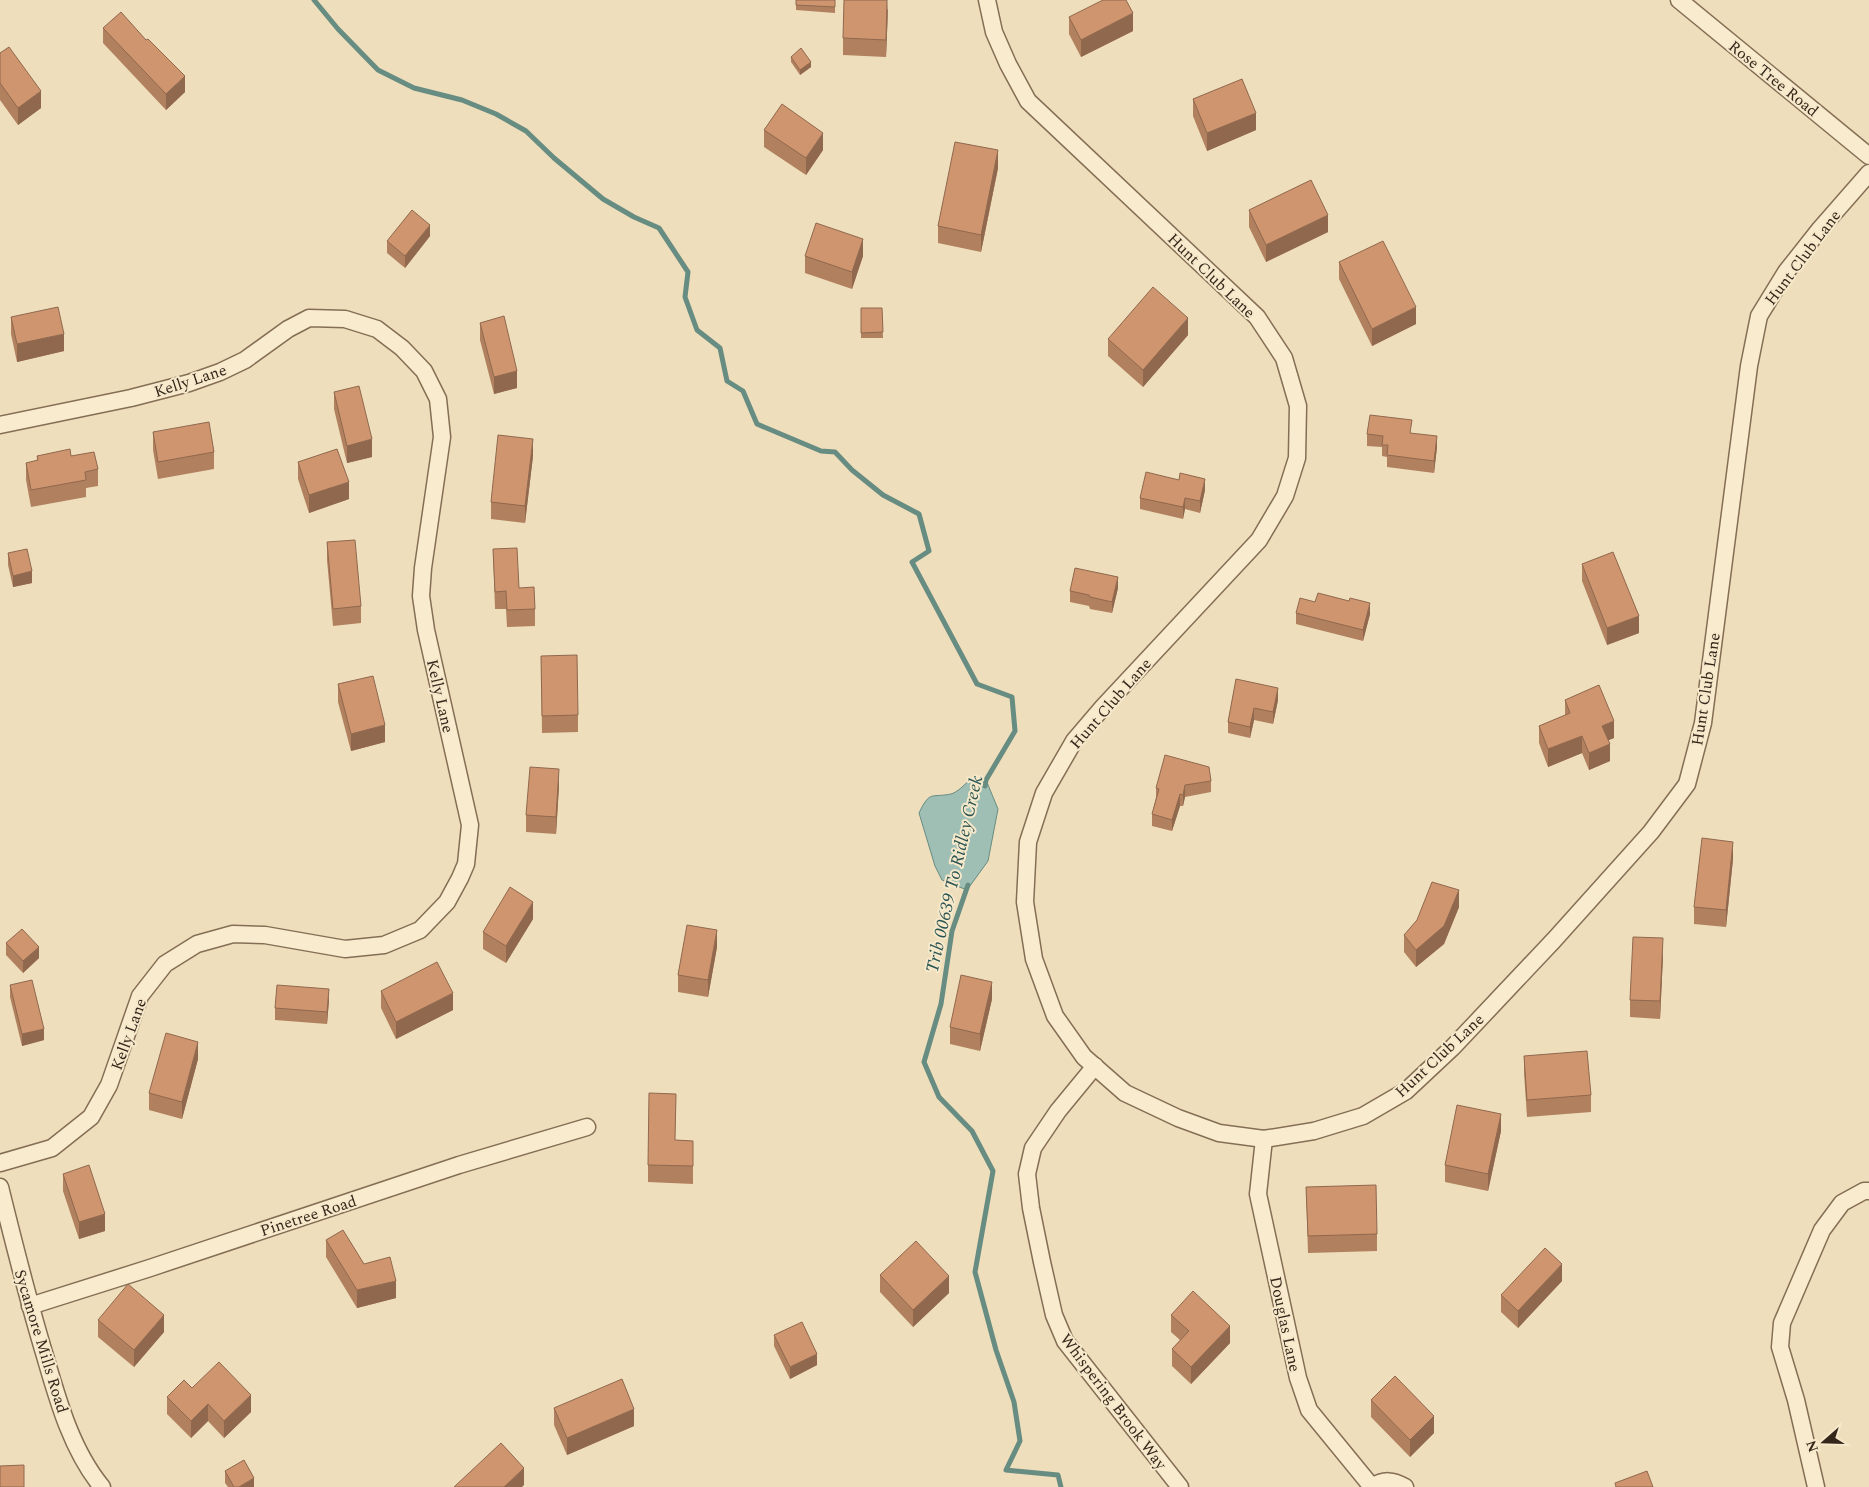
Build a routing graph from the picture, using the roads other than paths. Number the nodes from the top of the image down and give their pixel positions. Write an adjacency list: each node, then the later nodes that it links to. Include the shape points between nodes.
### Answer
1 (987, 0): 6 (street, Hunt Club Lane, via 994,32 1028,101 1257,317 1284,358 1298,406 1298,458 1284,496 1260,540 1074,741 1044,793 1028,842 1025,902 1034,959 1055,1016 1084,1057)
2 (1679, 0): 3 (street, Rose Tree Road)
3 (1869, 156)
4 (1869, 173): 8 (street, Hunt Club Lane, via 1786,272 1759,316 1748,376 1703,723 1687,784 1651,832 1554,940 1453,1047 1406,1090 1363,1116 1314,1131)
5 (0, 425): 9 (street, Kelly Lane, via 189,383 246,360 309,318 345,319 377,329 402,348 424,371 438,399 442,437 421,596 470,825 466,864 460,878 447,902 420,930 384,945 344,949 265,935 233,934 197,944 165,964 140,996 109,1084 91,1117 52,1148)
6 (1095, 1066): 8 (street, Hunt Club Lane, via 1125,1093 1178,1118 1219,1133); 14 (street, Whispering Brook Way, via 1033,1148 1027,1174 1031,1208 1054,1315 1065,1341)
7 (587, 1127): 12 (street, Pinetree Road, via 459,1165)
8 (1264, 1139): 15 (street, Douglas Lane, via 1258,1194 1298,1378 1309,1410)
9 (0, 1163)
10 (0, 1187): 12 (street, Sycamore Mills Road)
11 (1869, 1191): 17 (street, via 1842,1203 1822,1230 1782,1323 1780,1347)
12 (30, 1306): 13 (street, Sycamore Mills Road, via 60,1407 89,1472)
13 (102, 1487)
14 (1180, 1487)
15 (1372, 1487): 16 (street, Douglas Lane, via 1387,1480)
16 (1405, 1487)
17 (1816, 1487)

